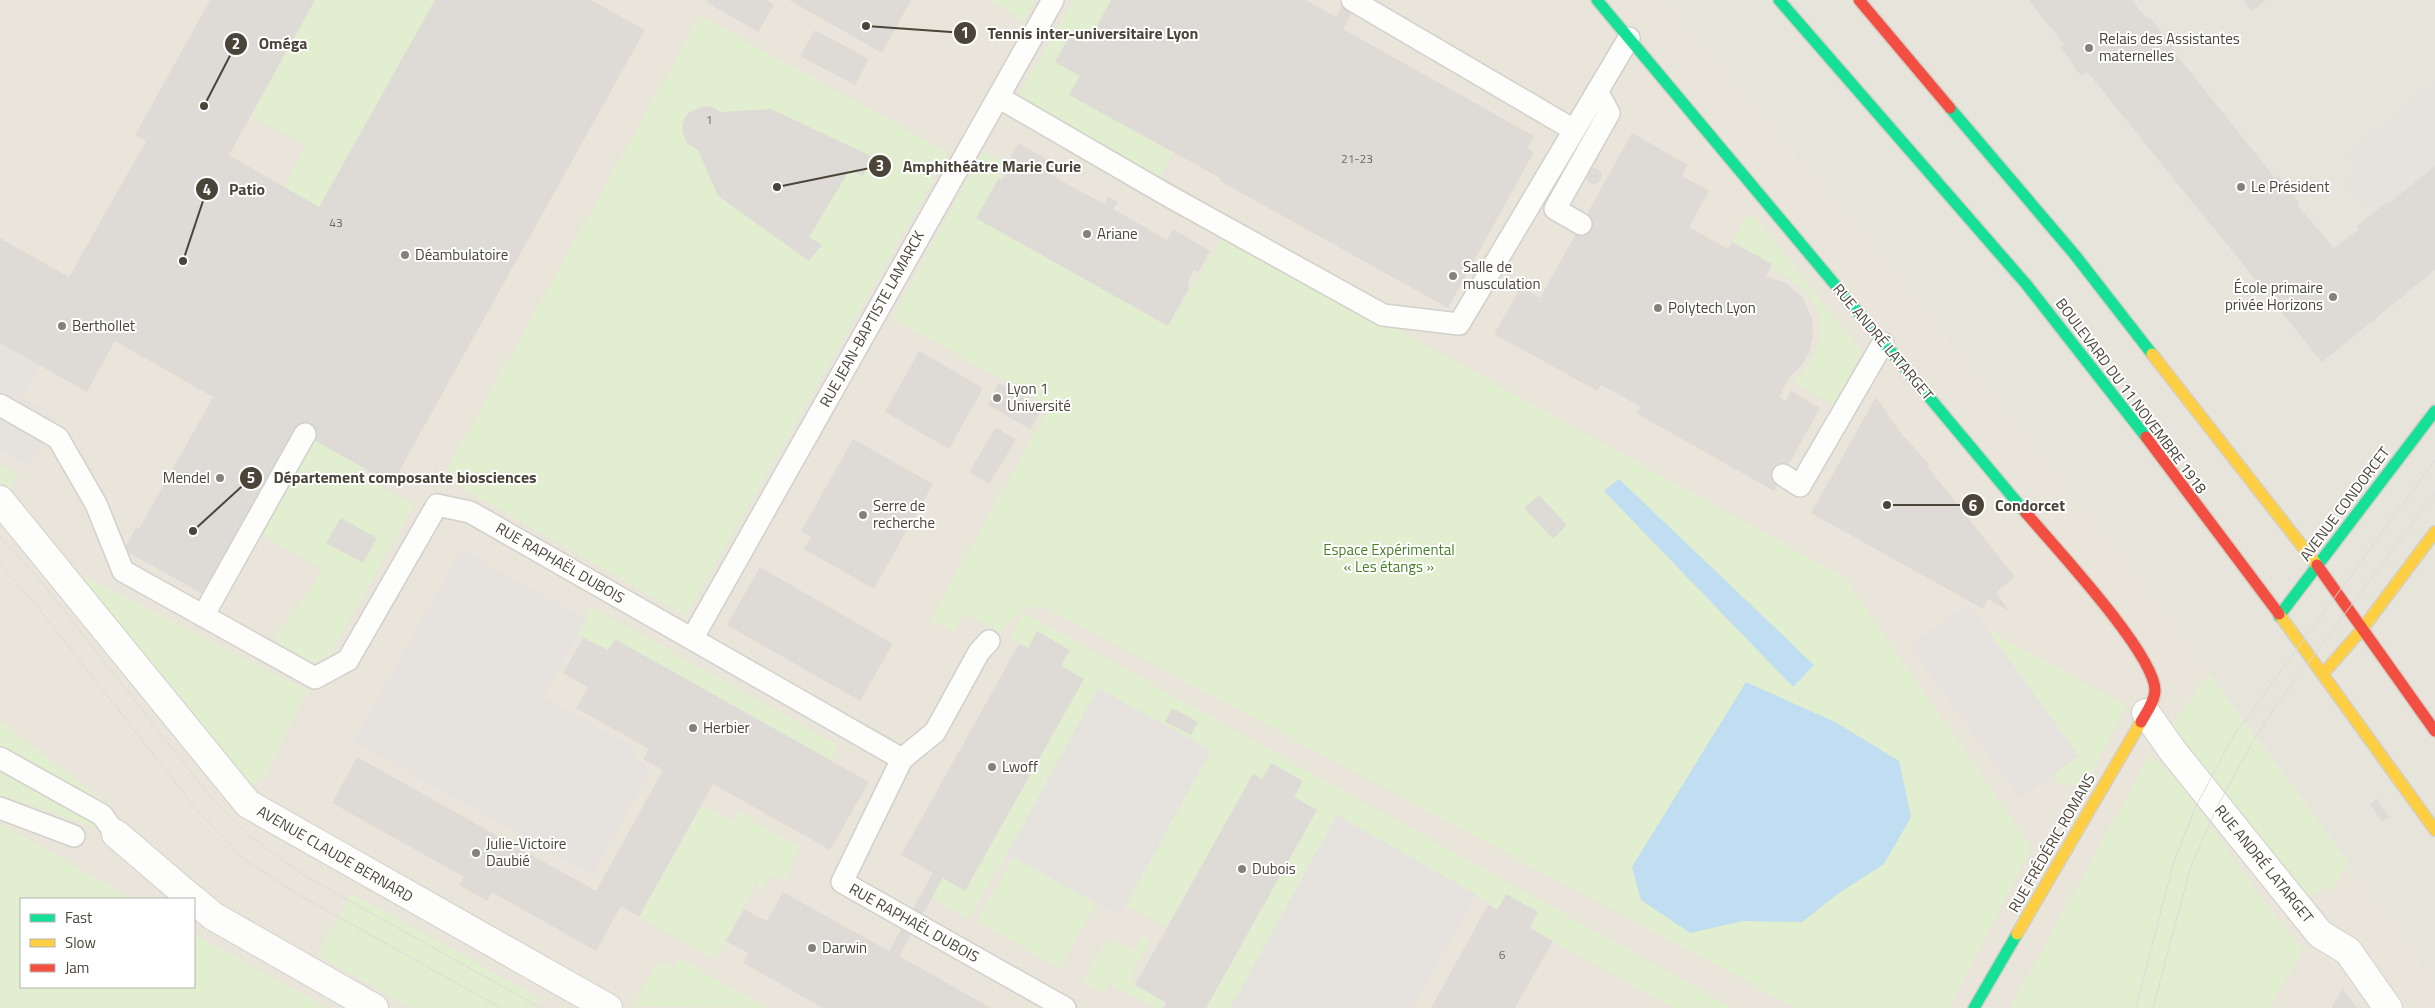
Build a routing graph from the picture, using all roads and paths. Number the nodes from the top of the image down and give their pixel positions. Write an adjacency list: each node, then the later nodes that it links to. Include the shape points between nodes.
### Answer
1 (1053, 0): 8 (lane, RUE JEAN-BAPTISTE LAMARCK)
2 (1352, 0): 9 (lane)
3 (1597, 0): 6 (street, RUE ANDRÉ LATARGET)
4 (1779, 0): 20 (street, BOULEVARD DU 11 NOVEMBRE 1918, via 2026,284 2135,422)
5 (1859, 0): 18 (street, via 2074,255)
6 (1629, 38): 7 (lane); 11 (street, RUE ANDRÉ LATARGET)
7 (1597, 91): 9 (lane); 10 (lane, via 1609,113 1555,209)
8 (998, 97): 9 (lane, via 1383,315 1458,324); 22 (lane, RUE JEAN-BAPTISTE LAMARCK)
9 (1574, 130)
10 (1581, 224)
11 (1883, 343): 15 (lane, via 1800,486); 25 (street, RUE ANDRÉ LATARGET, via 2130,639 2148,666)
12 (0, 405): 19 (lane, RUE RAPHAËL DUBOIS, via 58,438 96,504 123,572)
13 (2435, 411): 18 (street, AVENUE CONDORCET)
14 (305, 434): 19 (lane)
15 (1783, 475)
16 (0, 500): 36 (street, AVENUE CLAUDE BERNARD, via 248,804)
17 (2435, 532): 21 (street)
18 (2317, 566): 20 (street, AVENUE CONDORCET); 21 (street)
19 (203, 616): 22 (lane, RUE RAPHAËL DUBOIS, via 315,678 348,660 437,505 470,512)
20 (2279, 616): 24 (street, BOULEVARD DU 11 NOVEMBRE 1918)
21 (2363, 628): 24 (street); 26 (street)
22 (692, 639): 28 (lane, RUE RAPHAËL DUBOIS)
23 (989, 641): 28 (lane, via 978,652 935,732)
24 (2323, 674): 30 (street, BOULEVARD DU 11 NOVEMBRE 1918)
25 (2150, 703): 38 (street, RUE FRÉDÉRIC ROMANS); 39 (street, RUE ANDRÉ LATARGET, via 2172,750 2320,934 2348,951)
26 (2435, 731)
27 (0, 758): 31 (lane, via 102,815)
28 (902, 759): 37 (lane, RUE RAPHAËL DUBOIS, via 842,882)
29 (0, 808): 32 (lane)
30 (2435, 830)
31 (116, 834): 33 (street)
32 (74, 836)
33 (191, 898)
34 (195, 902): 35 (street, via 213,916)
35 (374, 1008)
36 (608, 1008)
37 (1065, 1008)
38 (1974, 1008)
39 (2388, 1008)

